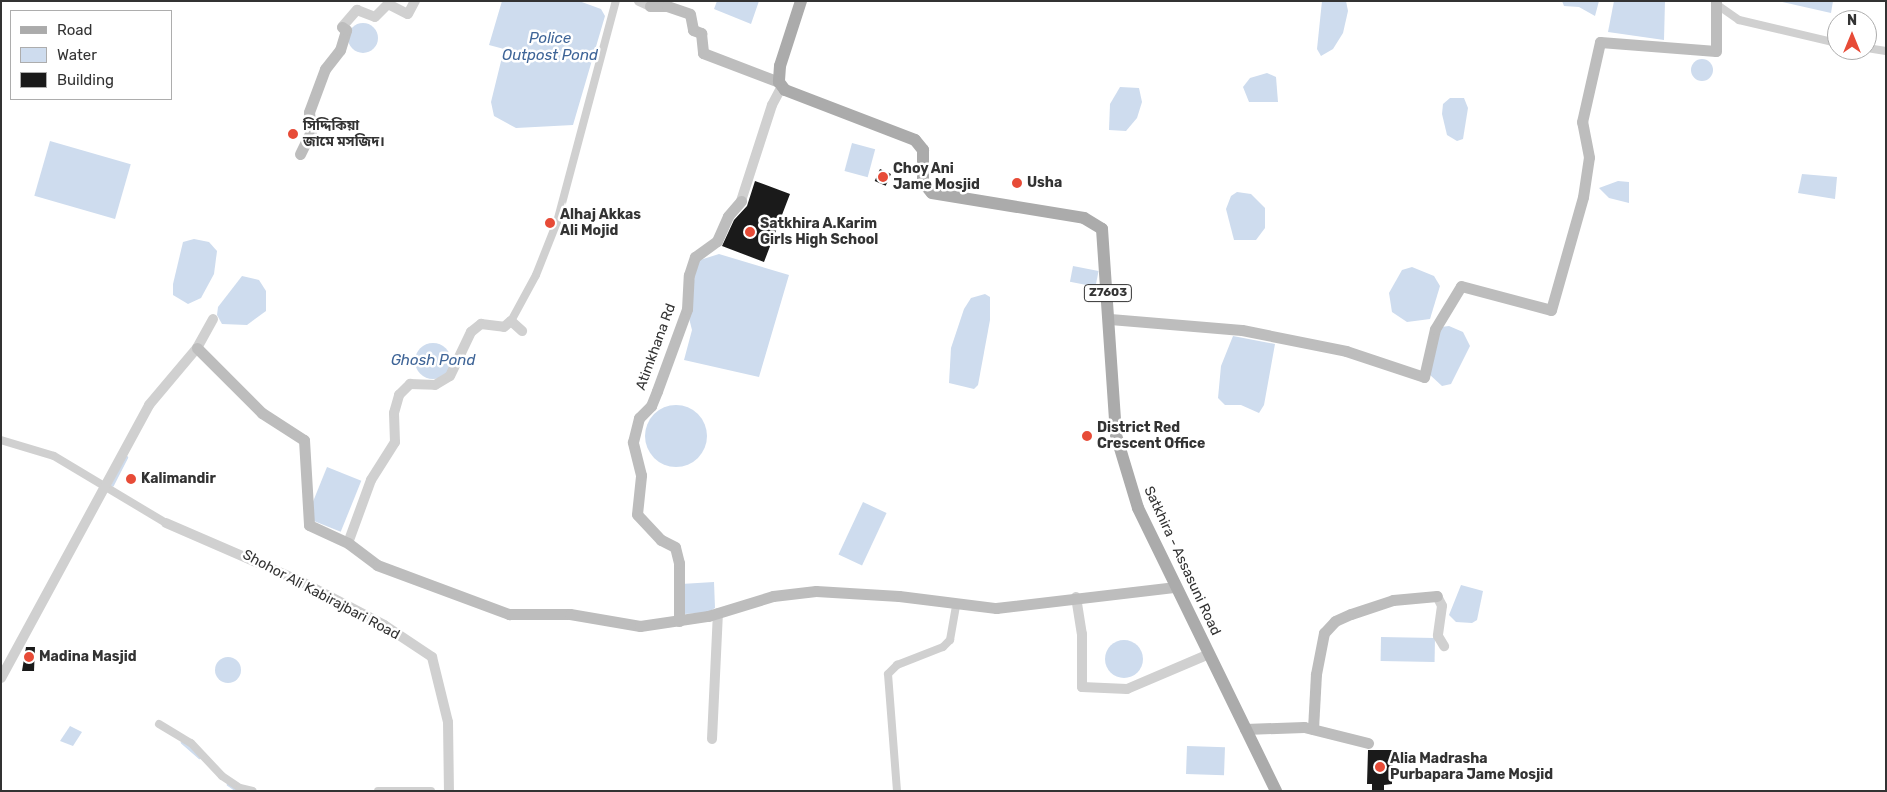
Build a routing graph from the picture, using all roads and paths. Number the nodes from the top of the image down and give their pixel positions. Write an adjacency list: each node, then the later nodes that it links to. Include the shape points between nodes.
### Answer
1 (415, 1): 6 (street, via 408,14 388,4 375,17 356,10)
2 (616, 1): 13 (street, via 557,222 536,275)
3 (801, 1): 8 (main road, via 780,66)
4 (1716, 2): 7 (street, via 1739,20); 11 (main road, via 1716,51 1600,42 1582,122 1589,157 1583,197 1551,310 1461,286 1436,330 1424,378 1346,351 1242,330)
5 (644, 4): 8 (main road, via 667,6 690,14 693,30 701,33 703,53)
6 (342, 27): 9 (main road, via 346,30 340,50 325,69 309,112 311,131)
7 (1827, 41)
8 (780, 84): 10 (street, Atimkhana Rd); 11 (main road, Satkhira - Assasuni Road / Z7603, via 786,90 915,140 923,150 923,182 932,192 1084,218 1102,229)
9 (300, 154)
10 (741, 201): 25 (main road, Atimkhana Rd, via 728,216 717,241 695,258 689,275 687,309 657,391 639,418 633,442 641,475 636,514 661,540 675,547)
11 (1110, 319): 20 (main road, Satkhira - Assasuni Road / Z7603, via 1116,435 1138,508)
12 (213, 320): 15 (street)
13 (512, 321): 14 (street); 19 (street, via 504,328 486,323 476,326 450,376 435,385 410,384 399,395 394,413 394,442 371,480)
14 (522, 331)
15 (197, 348): 17 (street, via 149,405); 19 (main road, via 262,414 304,440 309,524)
16 (1, 440): 17 (street, via 54,456)
17 (108, 486): 18 (street); 28 (street)
18 (166, 523): 37 (street, Shohor Ali Kabirajbari Road, via 300,581 384,625 432,657 448,722)
19 (348, 543): 25 (main road, via 376,565 509,614 570,614 640,626)
20 (1176, 587): 22 (main road); 27 (main road, Satkhira - Assasuni Road / Z7603)
21 (1437, 596): 26 (street, via 1442,606 1438,636); 31 (main road, via 1393,600 1335,621 1324,633 1316,674)
22 (1076, 597): 23 (main road, via 996,608); 27 (street, via 1082,634 1082,687 1127,689)
23 (956, 605): 24 (main road, via 899,596 816,591 773,596); 38 (street, via 950,640 943,647 896,665 888,674)
24 (718, 613): 25 (main road); 32 (street)
25 (678, 621)
26 (1444, 646)
27 (1209, 654): 30 (main road, Satkhira - Assasuni Road / Z7603)
28 (1, 678)
29 (159, 724): 34 (street, via 191,743 222,776 240,788)
30 (1245, 729): 31 (main road); 39 (main road, Satkhira - Assasuni Road / Z7603)
31 (1313, 729): 33 (main road)
32 (712, 739)
33 (1368, 743)
34 (253, 791)
35 (378, 791): 36 (street)
36 (431, 791)
37 (449, 791)
38 (897, 791)
39 (1276, 791)

